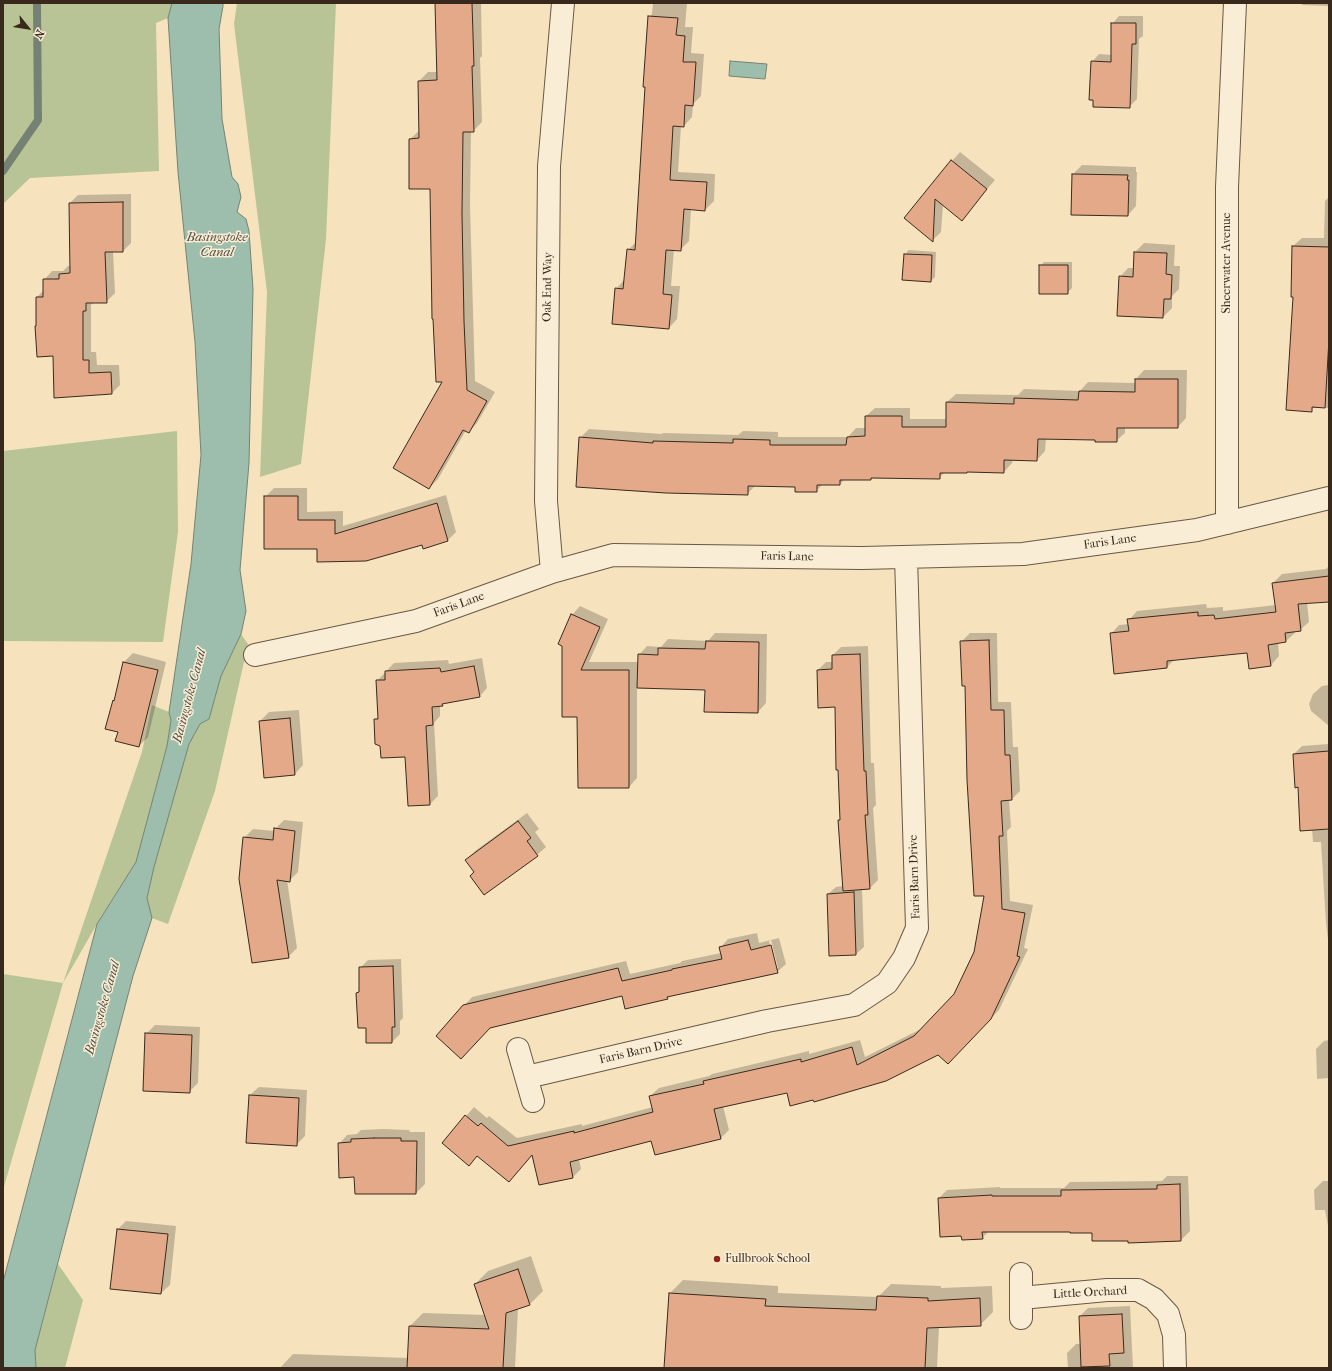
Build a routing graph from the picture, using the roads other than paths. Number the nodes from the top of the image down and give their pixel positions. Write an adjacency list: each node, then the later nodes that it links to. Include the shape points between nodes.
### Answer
1 (564, 3): 6 (street, Oak End Way, via 549,166 546,501)
2 (1235, 3): 4 (street, Sheerwater Avenue, via 1227,187)
3 (1329, 498): 4 (street, Faris Lane)
4 (1227, 523): 5 (street, Faris Lane, via 1197,530 1023,554)
5 (906, 557): 6 (street, Faris Lane, via 613,555); 9 (street, Faris Barn Drive, via 917,928 904,958 887,983 854,1006 767,1021)
6 (552, 572): 7 (street, Faris Lane, via 416,621)
7 (255, 655)
8 (518, 1049): 9 (street)
9 (527, 1077): 10 (street)
10 (533, 1101)
11 (1020, 1274): 12 (street, Little Orchard, via 1021,1308 1107,1290 1138,1290 1154,1299 1168,1314 1174,1335)
12 (1175, 1368)

